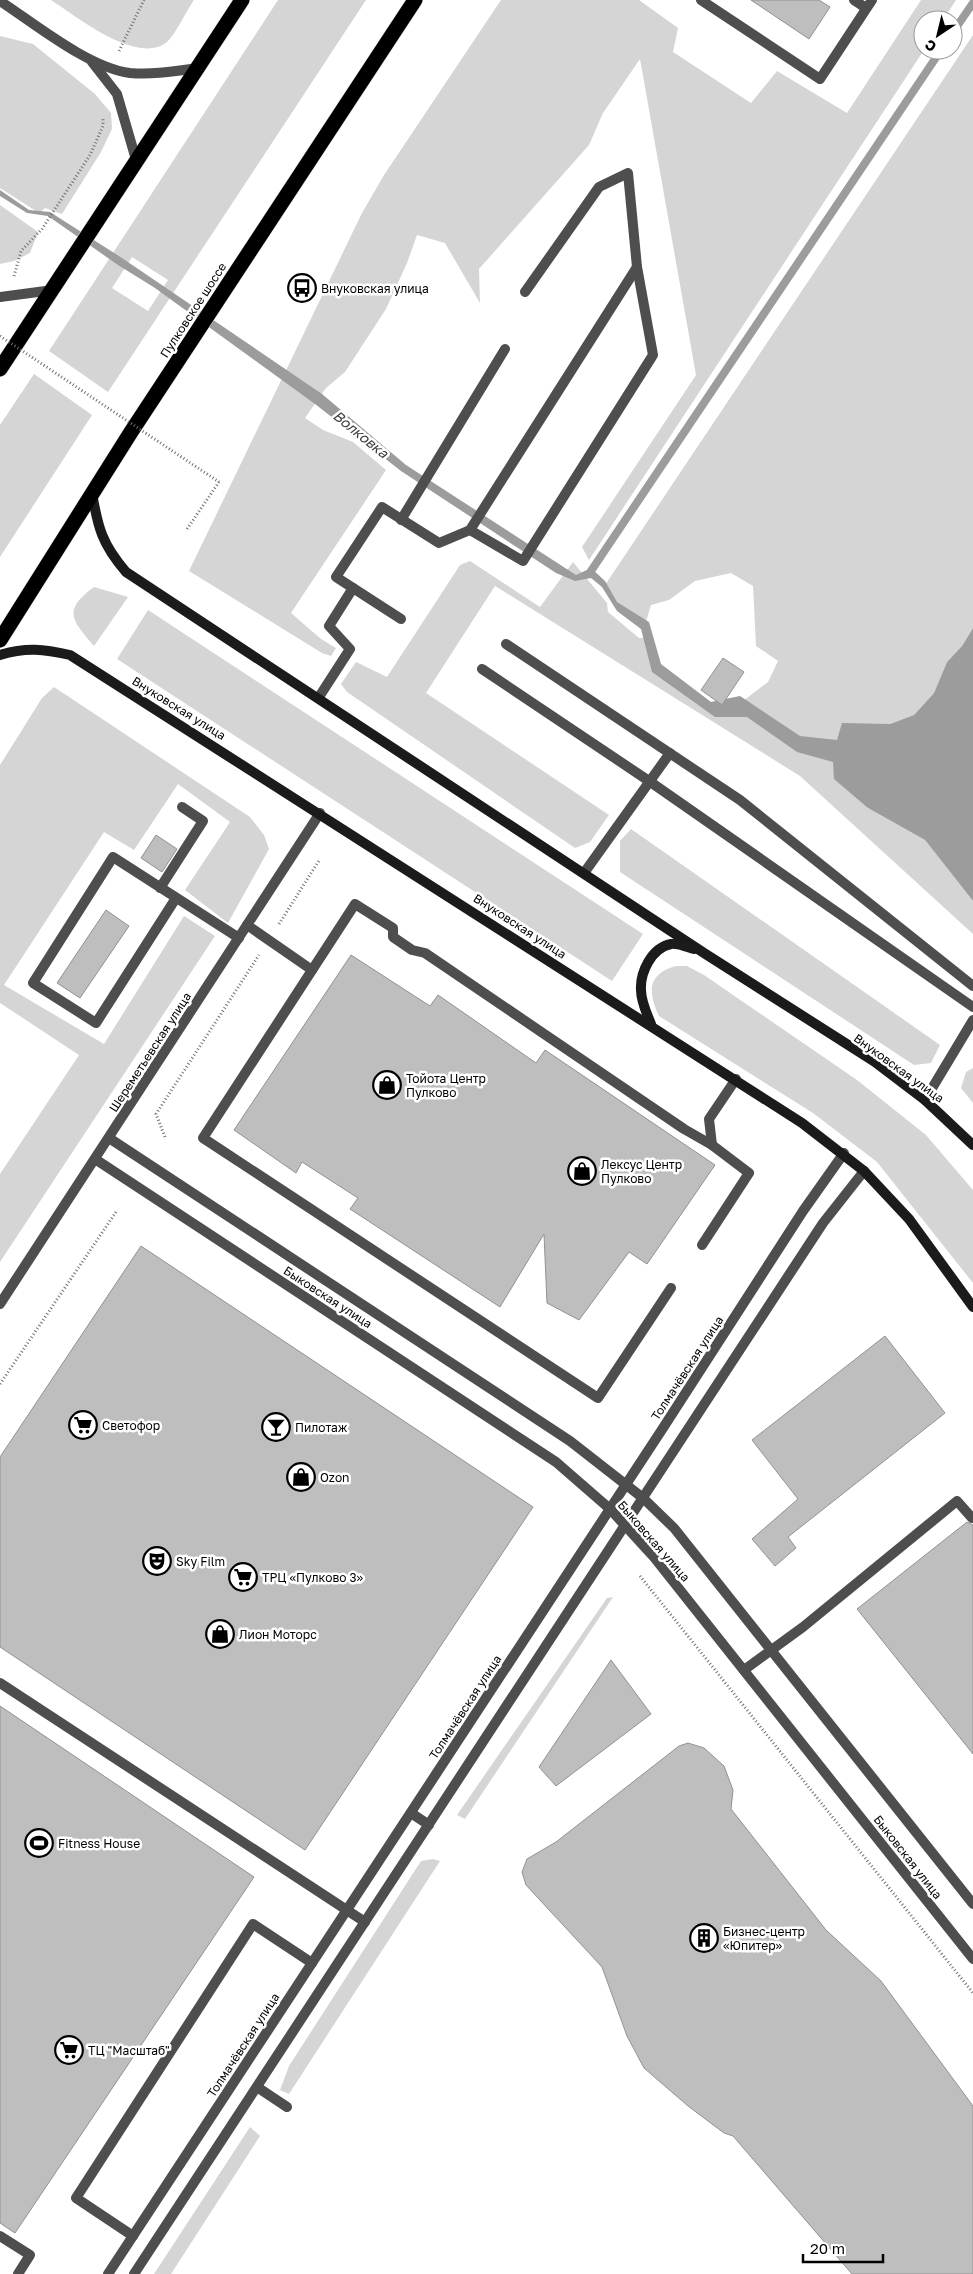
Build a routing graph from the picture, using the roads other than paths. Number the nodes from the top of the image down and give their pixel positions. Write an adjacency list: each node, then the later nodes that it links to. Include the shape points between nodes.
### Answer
1 (242, 0): 8 (highway)
2 (415, 0): 16 (highway, Пулковское шоссе)
3 (701, 0): 6 (street, via 820,79)
4 (854, 0): 6 (street)
5 (0, 1): 7 (street)
6 (869, 4)
7 (90, 60): 8 (street, via 110,69 154,74); 9 (street, via 117,94)
8 (199, 68): 9 (highway)
9 (137, 163): 11 (highway)
10 (637, 267): 12 (street, via 628,173 599,187); 18 (street); 18 (street, via 653,355 523,561)
11 (53, 290): 13 (street); 15 (highway)
12 (525, 292)
13 (2, 297)
14 (505, 349): 17 (street)
15 (0, 369)
16 (92, 493): 21 (highway, Пулковское шоссе); 25 (street, Внуковская улица, via 98,526 110,553 126,572)
17 (401, 520): 18 (street, via 439,543); 19 (street, via 382,507 336,577)
18 (470, 530)
19 (353, 588): 20 (street); 25 (street, via 328,626 350,649)
20 (401, 619)
21 (0, 640)
22 (506, 644): 26 (street)
23 (0, 655): 29 (street, Внуковская улица, via 19,649 41,648 70,655)
24 (482, 669): 27 (street)
25 (319, 697): 30 (street, Внуковская улица)
26 (670, 753): 27 (street); 37 (street, via 740,800)
27 (649, 781): 30 (street); 38 (street)
28 (182, 807): 31 (street, via 203,821)
29 (320, 813): 33 (street, Шереметьевская улица); 40 (street, Внуковская улица)
30 (584, 874): 35 (street, Внуковская улица)
31 (160, 888): 32 (street); 32 (street, via 113,857 33,983 96,1023)
32 (176, 898): 34 (street)
33 (247, 925): 34 (street, Шереметьевская улица); 36 (street)
34 (239, 938): 43 (street, Шереметьевская улица)
35 (704, 952): 40 (street, via 672,944 661,948 649,960 642,975 641,992); 42 (street, Внуковская улица, via 875,1062)
36 (312, 970): 44 (street, via 355,904 393,928 393,937 412,950 425,953); 50 (street, via 203,1138 598,1398)
37 (973, 986)
38 (973, 1007)
39 (973, 1020): 42 (street)
40 (651, 1024): 41 (street, Внуковская улица)
41 (736, 1079): 44 (street, via 709,1119); 46 (street, Внуковская улица)
42 (925, 1100): 45 (street, Внуковская улица)
43 (109, 1138): 47 (street, Шереметьевская улица); 53 (street, Быковская улица, via 570,1441)
44 (712, 1145): 49 (street, via 749,1173)
45 (973, 1145)
46 (844, 1153): 48 (street, Внуковская улица); 53 (street, Толмачёвская улица)
47 (95, 1159): 51 (street, Шереметьевская улица); 55 (street, Быковская улица, via 556,1462)
48 (864, 1171): 52 (street, Внуковская улица, via 909,1219); 54 (street, via 822,1224)
49 (702, 1245)
50 (671, 1288)
51 (0, 1304)
52 (973, 1307)
53 (627, 1484): 54 (street, Быковская улица); 55 (street, Толмачёвская улица)
54 (643, 1498): 57 (street); 58 (street, Быковская улица, via 674,1528)
55 (610, 1509): 57 (street, Быковская улица); 61 (street, Толмачёвская улица)
56 (972, 1518): 58 (street, via 957,1501 803,1627)
57 (626, 1525): 59 (street, Быковская улица); 62 (street)
58 (770, 1649): 59 (street); 63 (street, Быковская улица)
59 (744, 1670): 66 (street, Быковская улица)
60 (0, 1683): 64 (street)
61 (410, 1813): 62 (street); 64 (street, Толмачёвская улица)
62 (429, 1825): 65 (street)
63 (973, 1904)
64 (346, 1910): 65 (street); 67 (street, Толмачёвская улица)
65 (365, 1922): 68 (street)
66 (973, 1959)
67 (312, 1963): 71 (street, Толмачёвская улица); 71 (street, via 253,1924 76,2198)
68 (257, 2087): 69 (street); 74 (street)
69 (287, 2107)
70 (0, 2236): 72 (street, via 30,2255)
71 (133, 2236): 73 (street, Толмачёвская улица)
72 (18, 2274)
73 (108, 2274)
74 (134, 2274)

